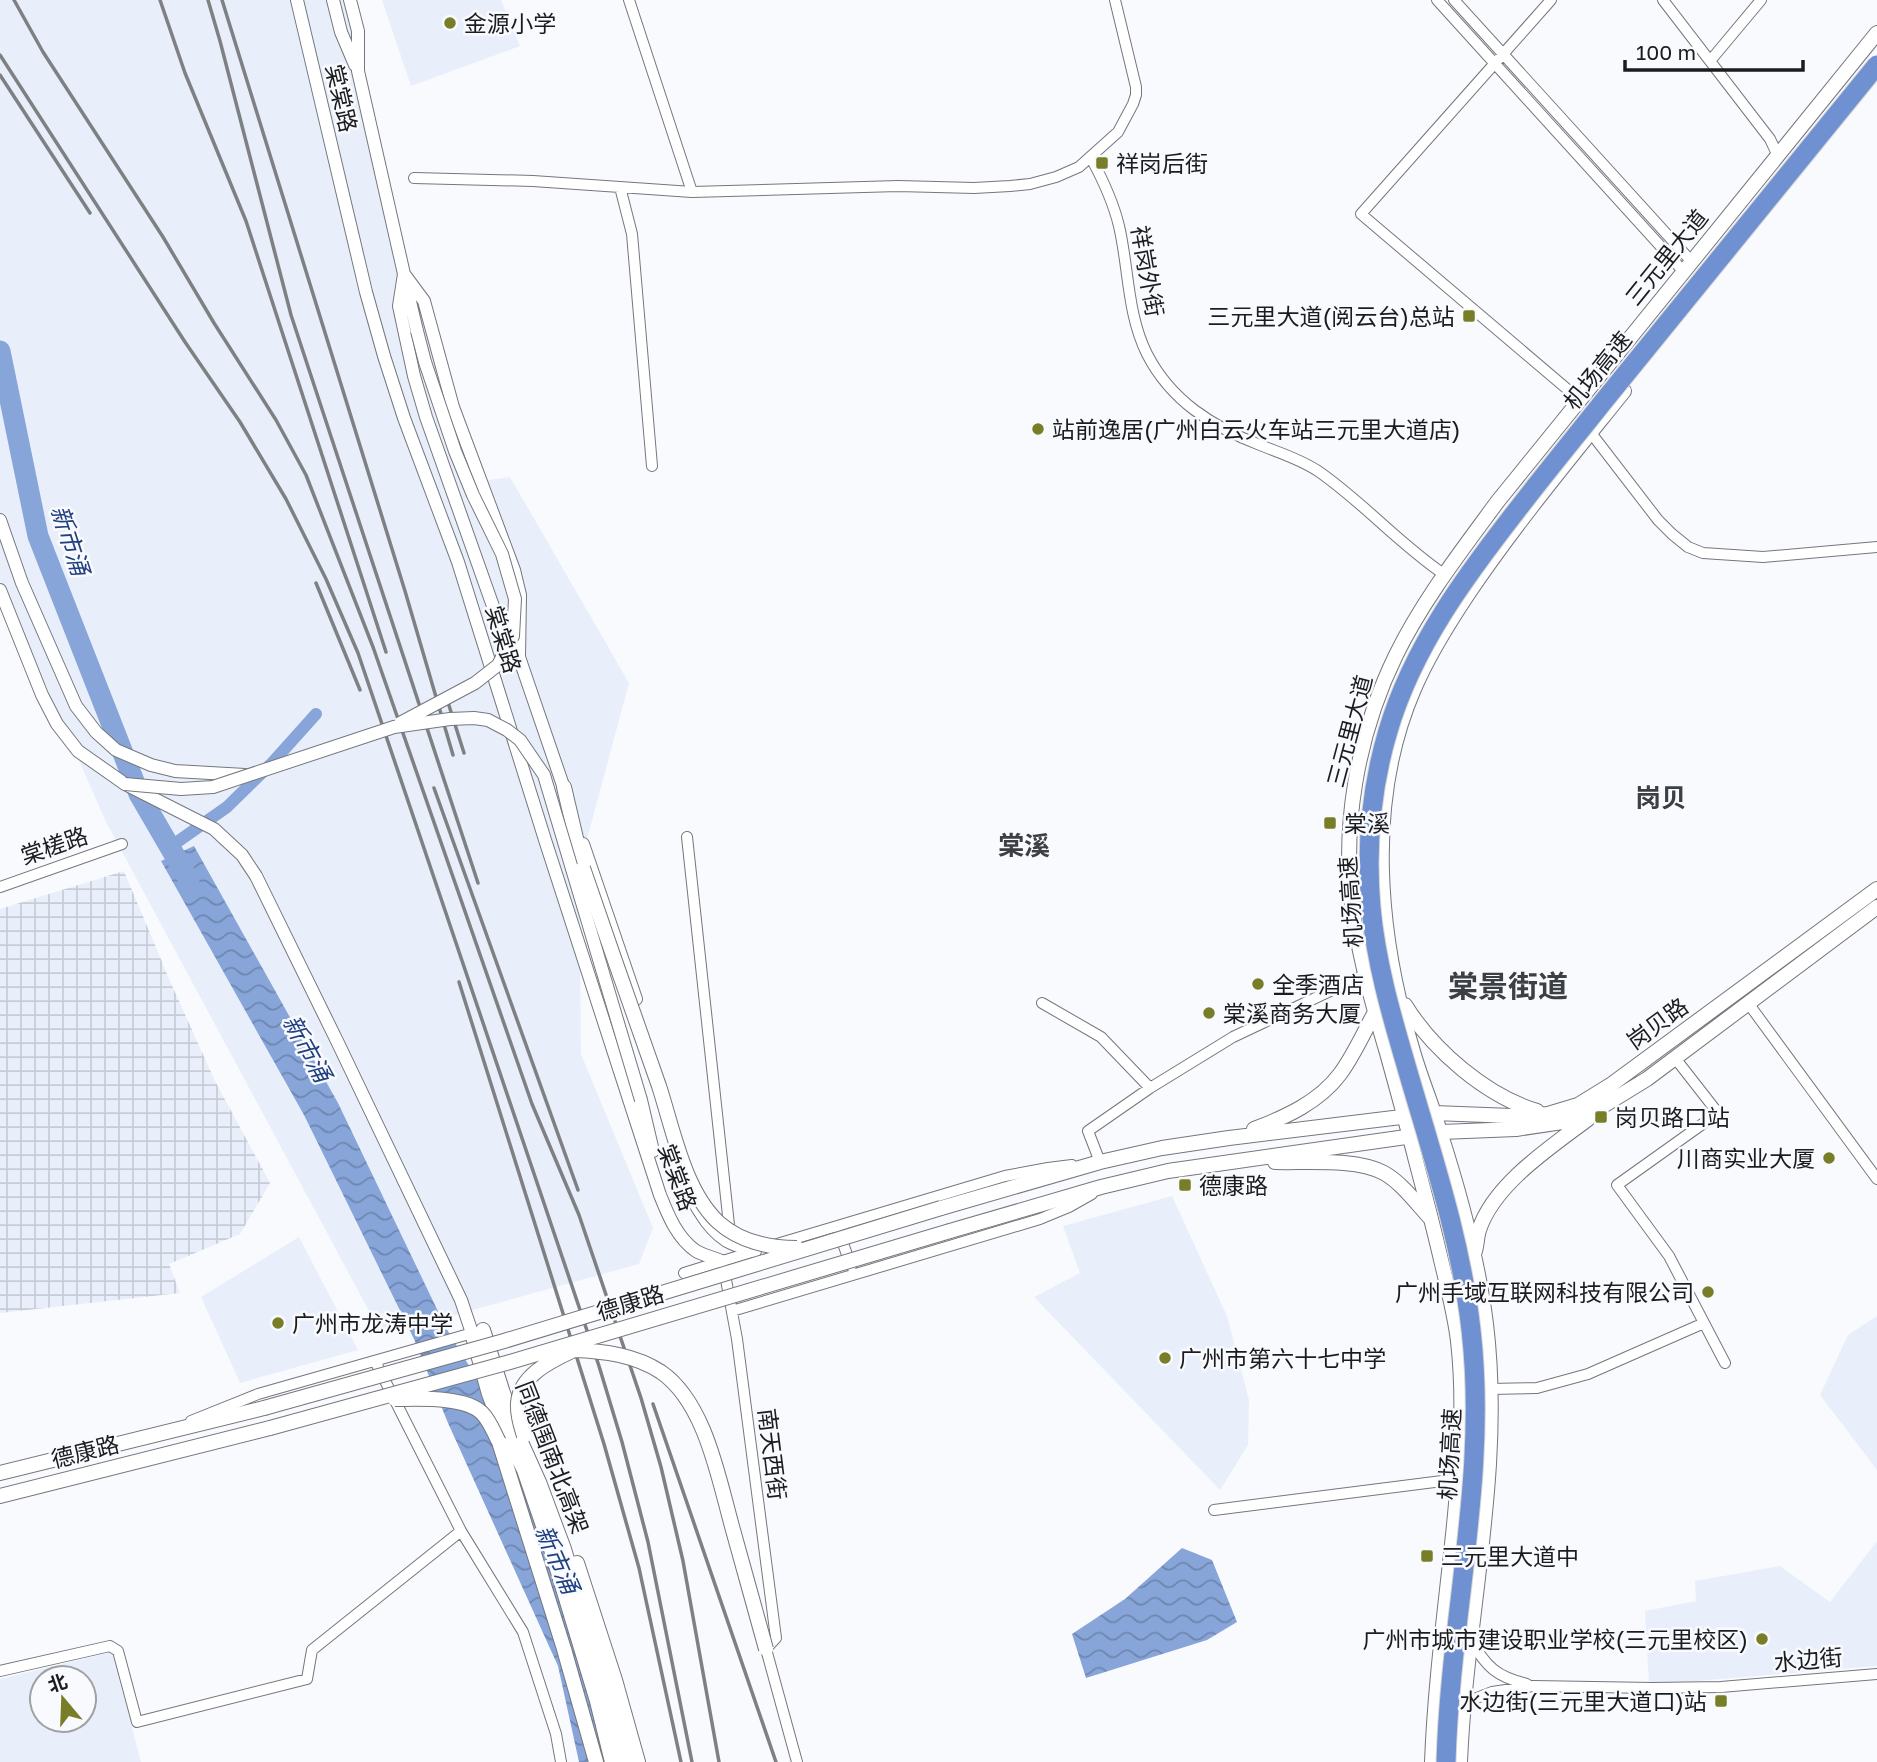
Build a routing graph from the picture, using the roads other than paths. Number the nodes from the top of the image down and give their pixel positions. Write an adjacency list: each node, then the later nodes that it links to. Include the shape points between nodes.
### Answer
1 (297, 0): 37 (street, 棠棠路, via 384,356 458,562)
2 (333, 0): 16 (street)
3 (350, 0): 16 (street, 棠棠路, via 358,31)
4 (629, 0): 22 (street)
5 (1115, 0): 19 (street, via 1136,96 1118,132)
6 (1437, 0): 14 (street)
7 (1454, 0): 12 (street)
8 (1551, 0): 12 (street)
9 (1663, 0): 13 (street)
10 (1760, 0): 13 (street)
11 (1877, 33): 18 (main road, 三元里大道)
12 (1503, 54): 14 (street); 23 (street)
13 (1710, 61): 18 (street)
14 (1494, 64): 23 (street); 27 (street, via 1361,214)
15 (1877, 65): 104 (highway, 机场高速, bridge, via 1474,568 1414,665 1381,755 1370,851 1377,951 1454,1238 1475,1371 1475,1465)
16 (358, 71): 24 (street, 棠棠路)
17 (1877, 80): 26 (main road)
18 (1778, 156): 23 (main road, 三元里大道)
19 (1091, 158): 22 (street, via 1063,175 1002,187); 32 (street, 祥岗外街, via 1116,216 1138,332 1169,387 1219,427 1318,471)
20 (414, 178): 21 (street)
21 (620, 187): 22 (street); 29 (street, via 632,234)
22 (692, 192)
23 (1688, 267): 25 (main road, 三元里大道)
24 (404, 274): 34 (street, via 399,306 426,418 500,626); 34 (street, 棠棠路, via 424,301 453,407 514,570 520,595); 35 (street, bridge, via 425,362 455,451 502,554 515,599 513,636 498,665 475,683)
25 (1673, 285): 26 (main road); 27 (main road, 三元里大道)
26 (1694, 303): 28 (main road)
27 (1580, 400): 32 (main road, 三元里大道)
28 (1591, 433): 31 (street, via 1658,520 1688,547 1703,553 1763,557); 47 (main road, via 1461,605 1426,663 1404,716 1388,778 1383,838 1385,916)
29 (652, 466)
30 (0, 520): 38 (street, via 76,706 96,732 116,750 150,765)
31 (1877, 547)
32 (1445, 575): 46 (main road, 三元里大道, via 1395,658 1357,772 1349,869 1353,918)
33 (0, 590): 39 (street, via 57,724 78,751)
34 (519, 657): 36 (street, 棠棠路)
35 (394, 727): 38 (street, bridge); 64 (street, bridge, via 450,719 488,720 520,740 544,775 641,1100)
36 (545, 733): 37 (street, via 534,752 526,752); 40 (street, 棠棠路)
37 (514, 741): 64 (street, 棠棠路)
38 (245, 775): 39 (street, bridge, via 213,787)
39 (125, 784): 78 (street, via 214,829 242,855 256,876 461,1300)
40 (564, 787): 67 (street, 棠棠路, via 668,1094 675,1156 683,1182); 69 (main road, bridge, via 583,868 701,1202 740,1238 785,1248)
41 (687, 837): 68 (street, 南天西街)
42 (122, 844): 43 (street, 棠槎路)
43 (0, 887)
44 (1877, 889): 55 (main road, 岗贝路, via 1612,1084 1578,1105)
45 (1877, 907): 49 (main road, 岗贝路)
46 (1367, 980): 47 (main road, via 1380,991); 50 (main road, 三元里大道); 52 (street, via 1233,1037)
47 (1396, 987): 54 (main road); 55 (main road, via 1439,1048 1474,1078 1518,1105)
48 (1042, 1003): 52 (street, via 1101,1037)
49 (1748, 1003): 51 (main road, 岗贝路); 62 (street)
50 (1375, 1012): 56 (main road, 三元里大道); 59 (main road, via 1340,1073 1324,1091 1277,1121)
51 (1675, 1058): 53 (main road, 岗贝路); 76 (street, via 1718,1112 1617,1185 1669,1256)
52 (1150, 1088): 61 (street, via 1088,1131)
53 (1604, 1106): 57 (main road, 岗贝路, via 1546,1126); 72 (main road, via 1504,1189 1478,1231)
54 (1434, 1113): 55 (main road, 岗贝路); 56 (main road, 德康路); 57 (main road)
55 (1548, 1114)
56 (1405, 1116): 58 (main road, 三元里大道); 59 (main road, 德康路)
57 (1441, 1132): 58 (main road, 德康路); 72 (main road)
58 (1410, 1136): 60 (main road, 德康路); 65 (main road, 三元里大道)
59 (1229, 1138): 61 (main road, 德康路)
60 (1234, 1161): 63 (main road, 德康路); 65 (main road, via 1363,1166 1384,1173 1402,1187)
61 (1100, 1163): 66 (street, via 1005,1176); 69 (main road, 德康路, bridge)
62 (1877, 1179)
63 (1109, 1185): 74 (street, via 1040,1219); 77 (main road, 德康路, bridge)
64 (660, 1195): 71 (street, 棠棠路, via 673,1226 695,1250)
65 (1432, 1220): 86 (main road, 三元里大道, via 1458,1338 1462,1396)
66 (838, 1226): 70 (street); 74 (street)
67 (715, 1230): 68 (street, 棠棠路); 71 (street)
68 (731, 1244): 70 (street, 棠棠路); 71 (street, 南天西街)
69 (826, 1244): 84 (main road, 德康路, bridge, via 515,1338)
70 (755, 1251): 71 (street)
71 (727, 1259): 73 (street); 75 (street, 南天西街)
72 (1474, 1259): 82 (main road, via 1486,1325)
73 (684, 1273)
74 (854, 1275): 75 (street)
75 (732, 1311): 92 (street, 南天西街, via 776,1638)
76 (1704, 1324): 81 (street); 82 (street, via 1588,1374 1537,1388)
77 (622, 1328): 79 (main road, bridge); 83 (main road, 德康路, bridge)
78 (472, 1333): 80 (street); 90 (main road, 同德围南北高架, via 540,1482)
79 (574, 1350): 92 (main road, bridge, via 615,1353 642,1362 677,1386 692,1407 712,1456); 101 (main road, bridge, via 553,1360 523,1386 519,1418 588,1595)
80 (374, 1361): 84 (street, via 258,1394); 89 (street)
81 (1725, 1363)
82 (1490, 1389): 91 (main road, via 1486,1501)
83 (373, 1400): 87 (main road, 德康路, bridge); 98 (main road, bridge, via 461,1403 480,1411 487,1420 505,1455)
84 (163, 1433): 85 (main road, 德康路)
85 (0, 1474)
86 (1458, 1479): 88 (street); 103 (main road, 三元里大道)
87 (0, 1496)
88 (1214, 1510)
89 (461, 1531): 93 (street, via 312,1650 307,1679 136,1722 118,1651 110,1646); 97 (street, via 523,1632)
90 (558, 1550): 99 (main road, 同德围南北高架); 100 (main road, 同德围南北高架, via 597,1661)
91 (1471, 1640): 95 (street, via 1497,1673); 96 (main road)
92 (766, 1649): 102 (street)
93 (0, 1671)
94 (1877, 1674): 95 (street, 水边街, via 1721,1687)
95 (1533, 1686): 96 (street, via 1492,1692)
96 (1464, 1703): 105 (main road)
97 (561, 1762)
98 (596, 1762)
99 (612, 1762)
100 (624, 1762)
101 (638, 1762)
102 (797, 1762)
103 (1432, 1762)
104 (1446, 1762)
105 (1460, 1762)

